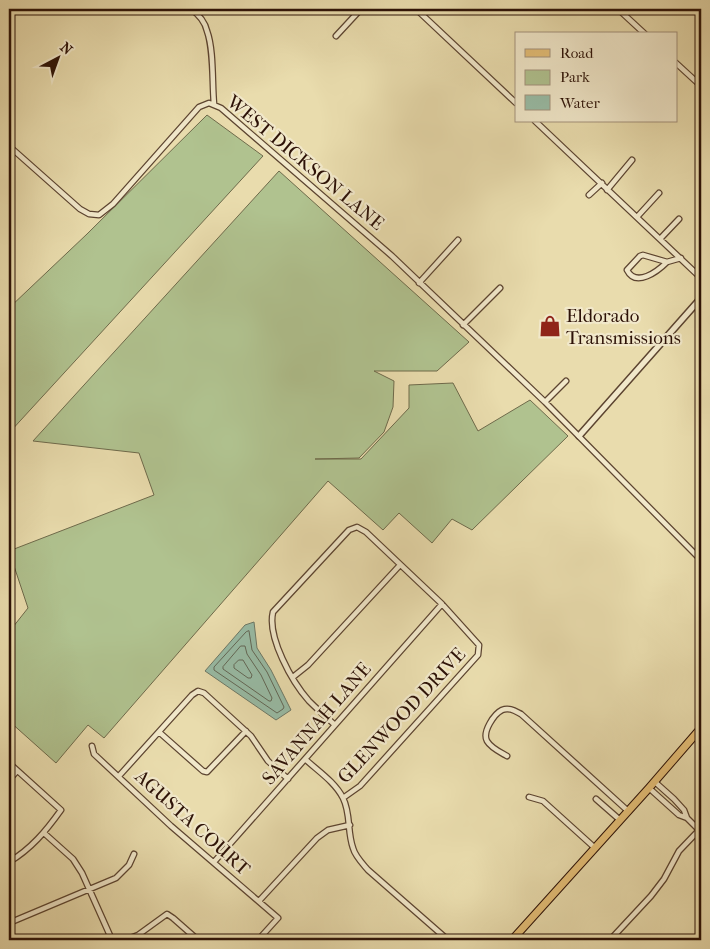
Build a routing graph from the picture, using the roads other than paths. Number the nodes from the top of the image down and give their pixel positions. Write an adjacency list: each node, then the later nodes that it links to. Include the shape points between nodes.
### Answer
1 (191, 9): 10 (street, via 207,29)
2 (361, 9): 6 (street)
3 (416, 9): 9 (street)
4 (618, 9): 5 (street)
5 (643, 32)
6 (336, 36)
7 (678, 65): 8 (street)
8 (701, 86)
9 (515, 102)
10 (214, 104): 12 (street, WEST DICKSON LANE, via 203,104 192,113 113,204 99,215 80,209); 25 (street, WEST DICKSON LANE, via 233,116)
11 (537, 122): 14 (street)
12 (9, 146)
13 (632, 160): 15 (street)
14 (602, 183): 15 (street); 17 (street)
15 (608, 190): 18 (street)
16 (659, 194): 18 (street)
17 (589, 195)
18 (637, 217): 20 (street)
19 (679, 219): 20 (street)
20 (660, 239): 22 (street)
21 (458, 240): 25 (street)
22 (681, 258): 23 (street); 24 (street)
23 (667, 262): 23 (street, via 654,273 638,278 627,270 643,255)
24 (701, 278)
25 (419, 282): 28 (street, WEST DICKSON LANE)
26 (500, 288): 28 (street)
27 (701, 298): 31 (street)
28 (463, 325): 30 (street, WEST DICKSON LANE)
29 (566, 381): 30 (street)
30 (545, 402): 31 (street, WEST DICKSON LANE)
31 (579, 436): 32 (street, WEST DICKSON LANE)
32 (701, 560)
33 (400, 565): 34 (street); 35 (street, via 308,666); 35 (street, via 366,532 357,527 349,530 273,612 274,642)
34 (442, 604): 36 (street, SAVANNAH LANE); 51 (street, GLENWOOD DRIVE, via 479,645 478,655 360,786)
35 (293, 677): 36 (street, via 308,700)
36 (335, 725): 42 (street, SAVANNAH LANE)
37 (701, 728): 48 (main road)
38 (246, 731): 39 (street, via 207,772); 39 (street, via 198,691); 46 (street, via 268,761)
39 (159, 732): 45 (street)
40 (92, 746): 45 (street, AGUSTA COURT, via 94,754)
41 (507, 756): 53 (street, via 486,741 486,734 497,714 512,709 522,714)
42 (305, 759): 46 (street, SAVANNAH LANE); 51 (street)
43 (9, 763): 44 (street)
44 (17, 771): 47 (street); 58 (street, via 61,810)
45 (120, 776): 62 (street, AGUSTA COURT)
46 (288, 779): 62 (street, SAVANNAH LANE)
47 (9, 780)
48 (655, 782): 49 (main road); 54 (street, via 679,804)
49 (649, 788): 53 (main road); 54 (street, via 679,815)
50 (529, 797): 59 (street, via 543,802)
51 (344, 798): 56 (street)
52 (596, 799): 55 (street)
53 (628, 811): 55 (main road)
54 (687, 818): 57 (street)
55 (620, 820): 59 (main road)
56 (350, 825): 64 (street, via 328,830 316,838); 70 (street, via 353,849 358,859)
57 (700, 830): 72 (street, via 679,851 651,896)
58 (44, 833): 61 (street, via 27,851); 63 (street, via 73,859)
59 (595, 848): 71 (main road)
60 (134, 854): 63 (street, via 130,865 116,878)
61 (9, 862)
62 (214, 862): 64 (street, AGUSTA COURT)
63 (90, 890): 65 (street); 66 (street)
64 (259, 901): 69 (street, AGUSTA COURT, via 278,918)
65 (9, 923)
66 (112, 940)
67 (125, 940): 68 (street, via 138,935 167,914)
68 (198, 940)
69 (258, 940)
70 (448, 940)
71 (512, 940)
72 (610, 940)

